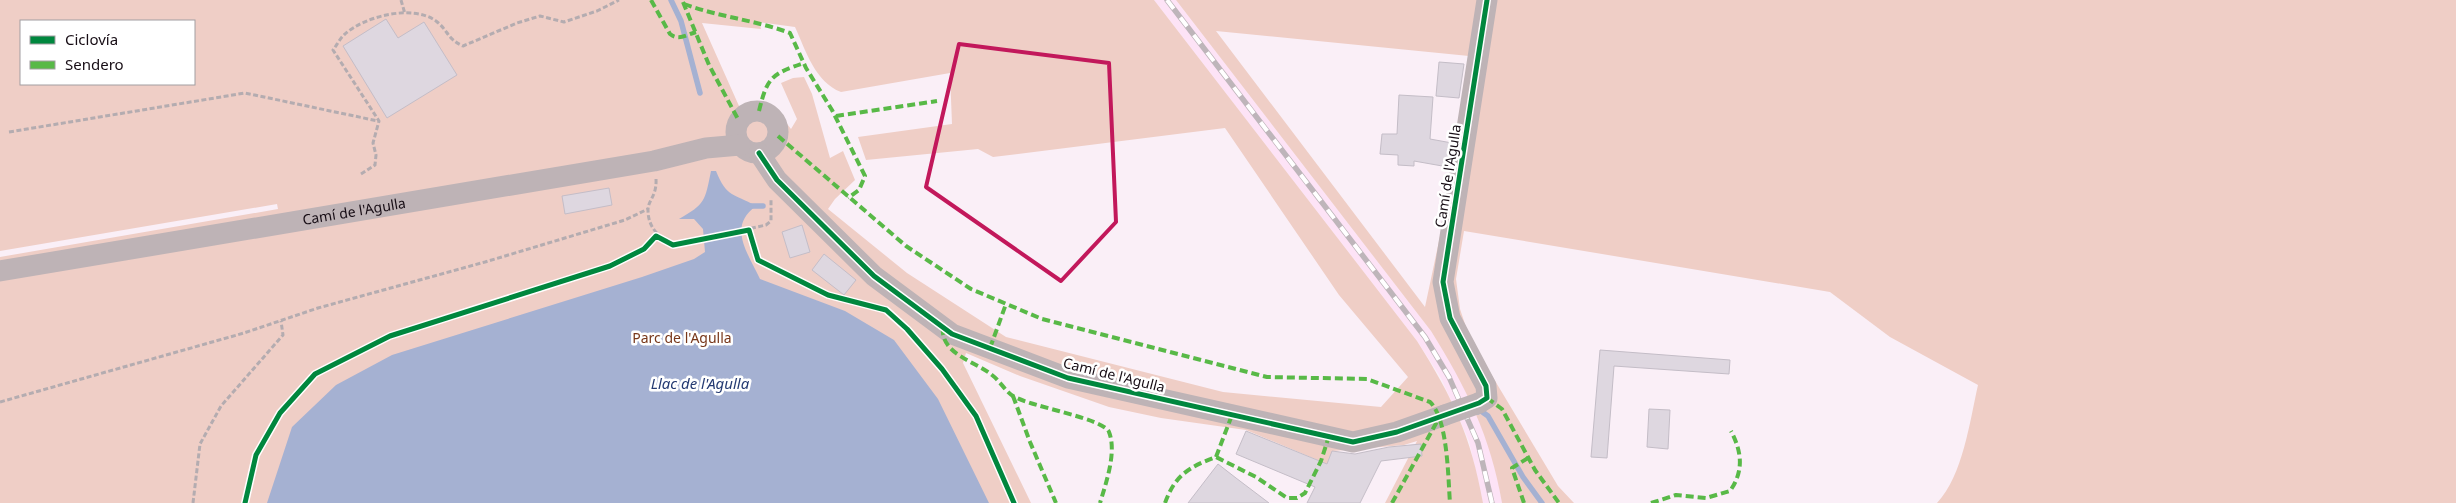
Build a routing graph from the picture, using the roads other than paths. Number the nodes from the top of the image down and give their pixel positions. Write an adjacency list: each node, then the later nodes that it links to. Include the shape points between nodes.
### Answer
1 (1487, 0): 2 (street, Camí de l'Agulla, bridge, via 1443,282 1450,318 1486,386 1487,398 1397,432 1353,442 1068,378 952,334 874,276 774,185 752,144 706,148 654,161)
2 (0, 271)

